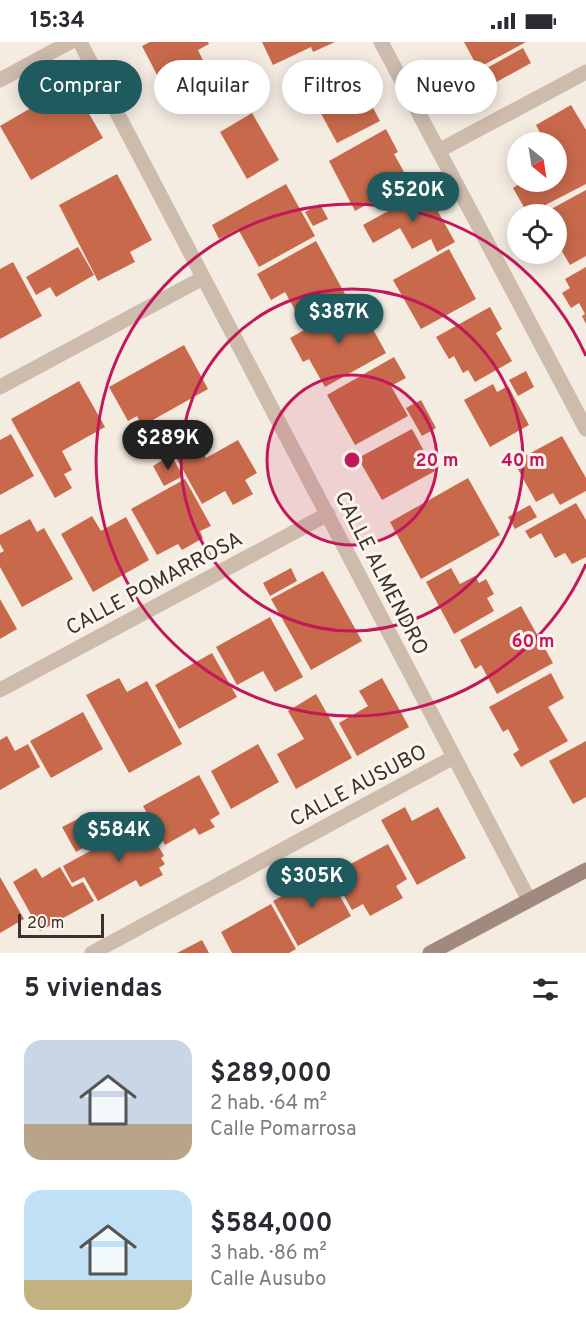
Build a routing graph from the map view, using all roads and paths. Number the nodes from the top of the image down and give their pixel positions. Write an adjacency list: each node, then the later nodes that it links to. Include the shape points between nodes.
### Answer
1 (70, 42): 5 (street)
2 (80, 42): 7 (street, CALLE ALMENDRO)
3 (381, 42): 6 (street)
4 (586, 72): 6 (street)
5 (0, 80)
6 (440, 150): 9 (street)
7 (203, 278): 8 (street); 10 (street, CALLE ALMENDRO)
8 (0, 387)
9 (586, 429)
10 (328, 514): 11 (street, CALLE POMARROSA); 12 (street, CALLE ALMENDRO)
11 (0, 690)
12 (454, 757): 14 (street, CALLE ALMENDRO); 15 (street, CALLE AUSUBO)
13 (586, 870): 14 (street)
14 (529, 900): 16 (street)
15 (92, 953)
16 (430, 953)

